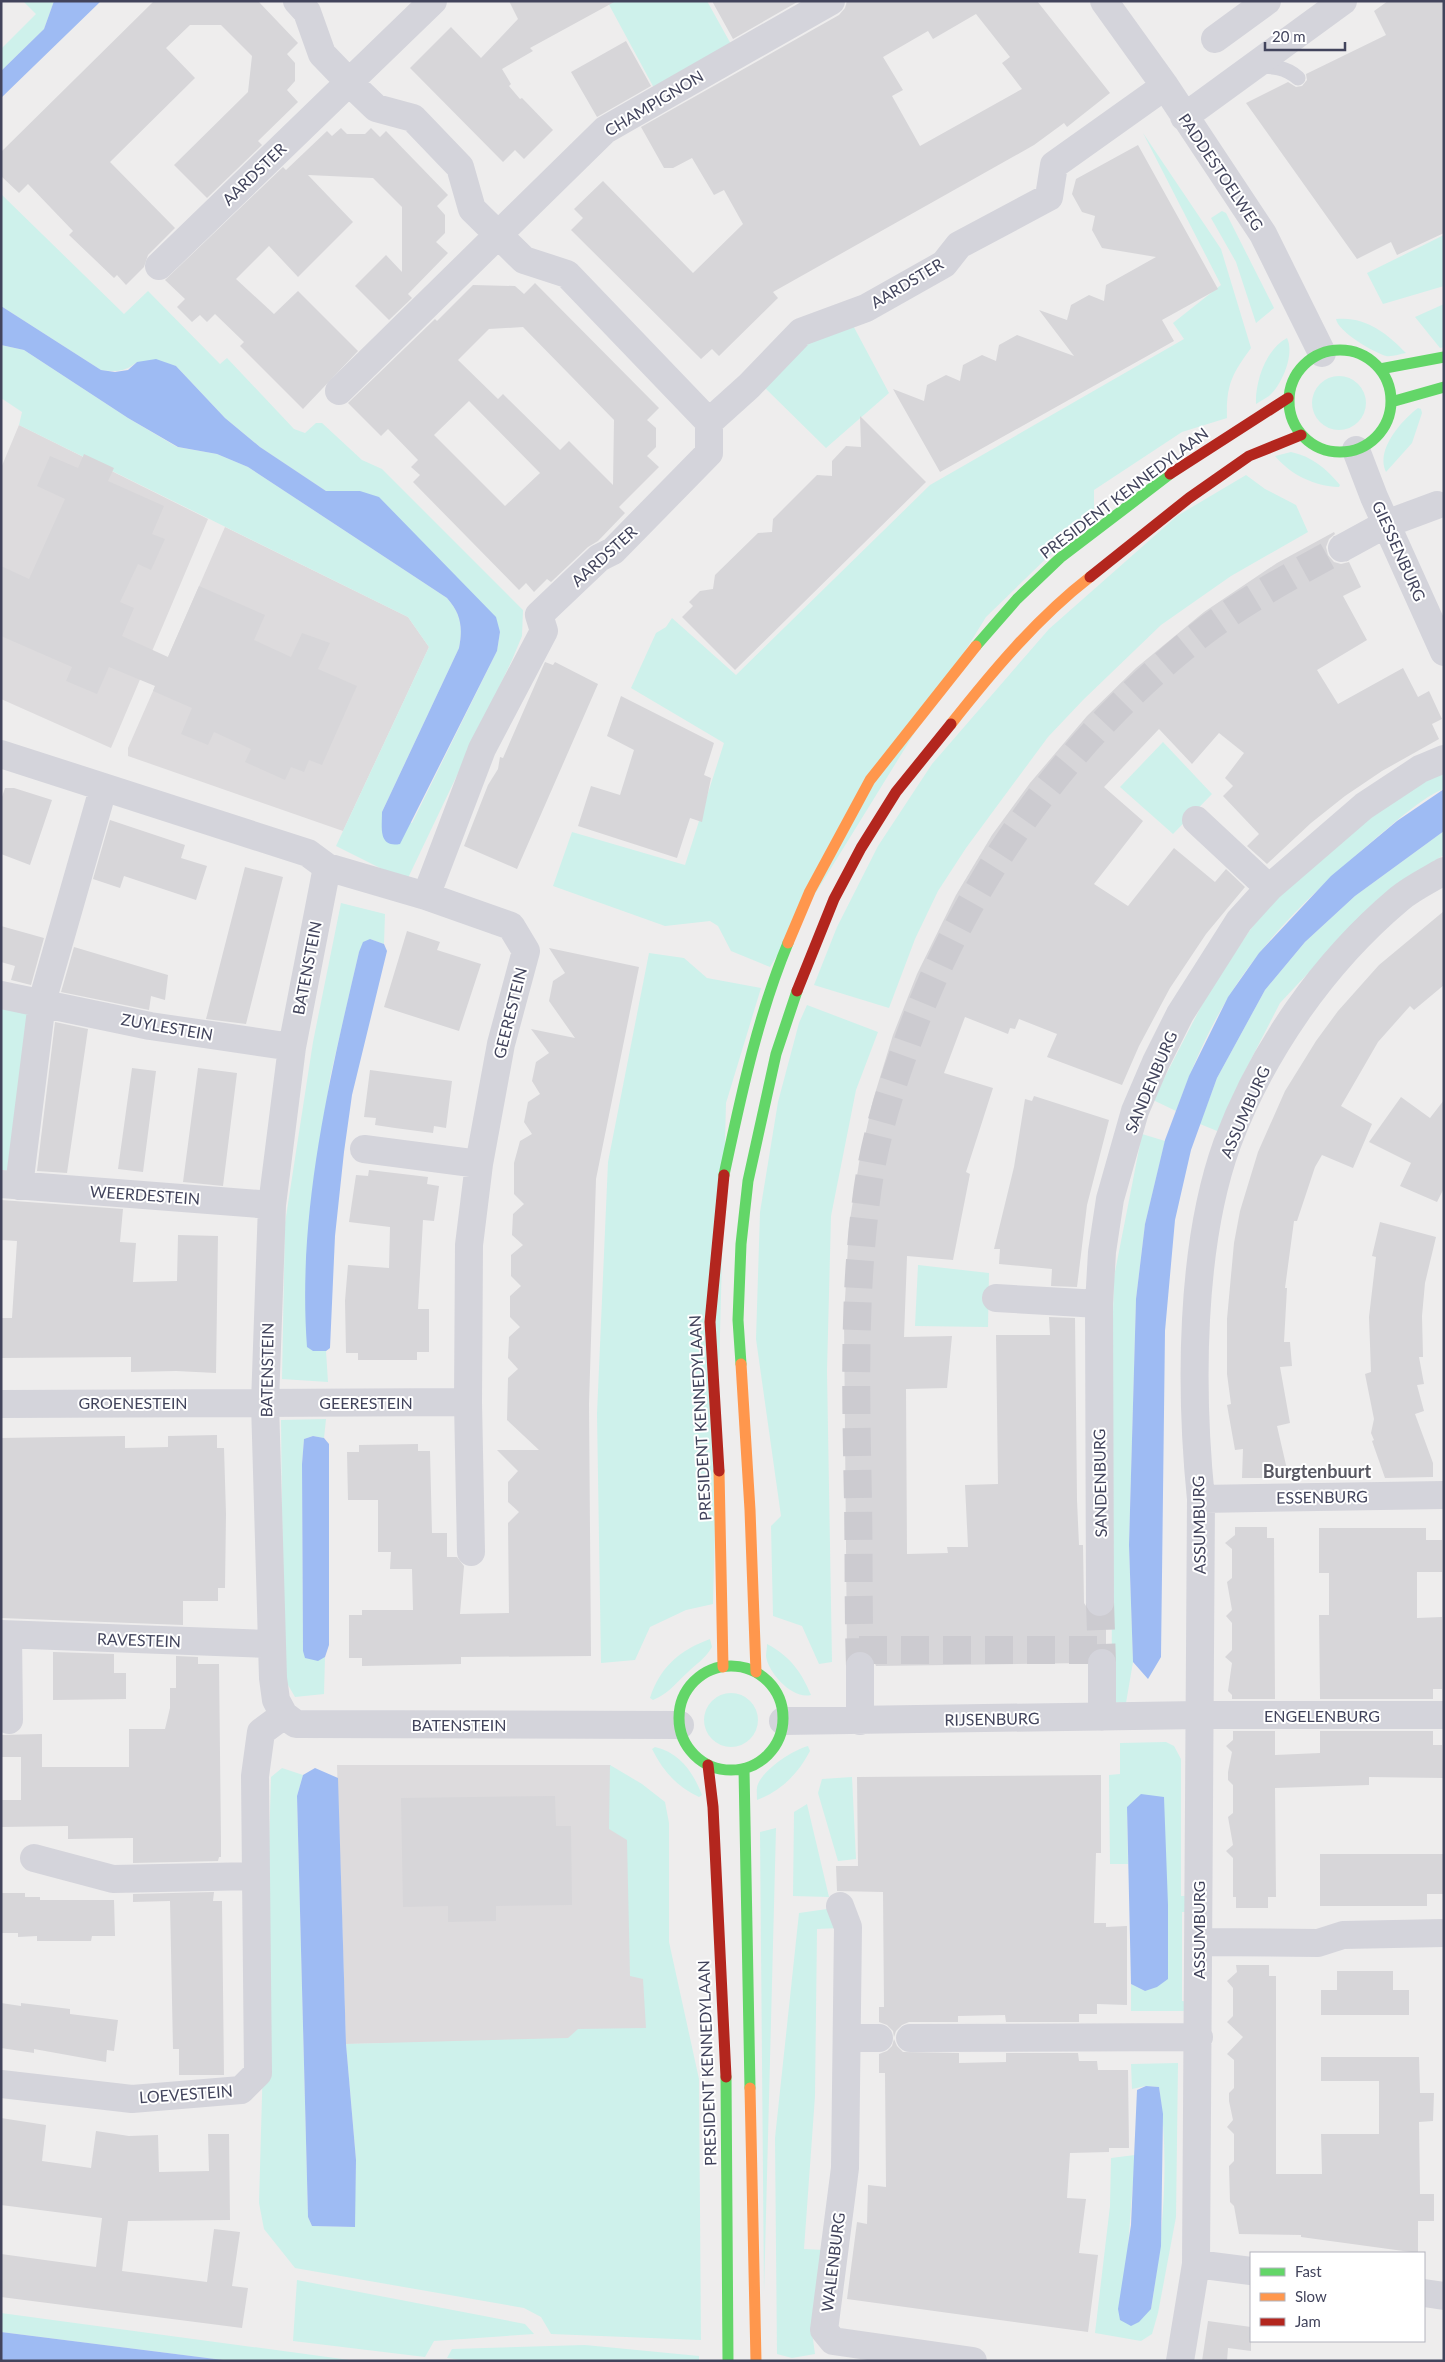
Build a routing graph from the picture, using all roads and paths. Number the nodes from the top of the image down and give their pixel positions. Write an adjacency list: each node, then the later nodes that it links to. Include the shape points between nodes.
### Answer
1 (297, 1): 10 (street, via 307,12 322,54)
2 (433, 1): 10 (street, AARDSTER)
3 (831, 1): 13 (street, CHAMPIGNON, via 605,130)
4 (1104, 1): 11 (street, PADDESTOELWEG)
5 (1266, 1): 7 (street)
6 (1343, 1): 8 (street)
7 (1215, 39)
8 (1254, 67): 9 (lane, via 1289,70); 12 (street)
9 (1298, 78)
10 (350, 83): 13 (street, via 376,108 413,118 460,167 472,209); 14 (street, AARDSTER)
11 (1165, 86): 12 (street, PADDESTOELWEG); 22 (street, AARDSTER, via 1054,165 1049,197 959,245 944,264 866,308 801,332)
12 (1184, 117): 15 (street, PADDESTOELWEG, via 1263,234)
13 (499, 234): 19 (street); 22 (street, via 524,260 567,274)
14 (159, 266)
15 (1322, 353): 17 (street, via 1337,350 1354,352 1368,358); 20 (street, via 1298,370)
16 (1444, 357): 17 (street)
17 (1380, 370): 21 (street, via 1388,385)
18 (1444, 387): 21 (street)
19 (339, 391)
20 (1288, 398): 23 (street, via 1291,418); 57 (street, PRESIDENT KENNEDYLAAN, via 1171,474 1060,558 1018,599 962,660 870,780 810,891 770,986 752,1047 723,1181 716,1243 710,1322 721,1509)
21 (1391, 402): 24 (street, via 1381,431)
22 (709, 422): 36 (street, AARDSTER, via 709,453 612,551 599,558 539,615 544,631 482,749)
23 (1301, 435): 24 (street, via 1326,451); 58 (street, via 1249,456 1188,498 1083,582 1039,624 983,684 896,792 834,899 795,996 776,1054 748,1181 738,1320)
24 (1356, 450): 26 (street, GIESSENBURG)
25 (1437, 505): 26 (street)
26 (1386, 524): 27 (street); 28 (street, GIESSENBURG)
27 (1342, 548)
28 (1444, 652)
29 (1, 754): 31 (street)
30 (1444, 759): 35 (street, SANDENBURG, via 1420,769 1364,806)
31 (103, 788): 33 (street, via 308,853); 38 (street)
32 (1196, 820): 35 (street)
33 (327, 867): 36 (street, GEERESTEIN); 39 (street, BATENSTEIN)
34 (1444, 871): 50 (street, ASSUMBURG, via 1400,898 1320,982 1282,1034 1227,1145 1212,1200 1199,1274 1195,1378)
35 (1269, 888): 45 (street, SANDENBURG, via 1239,921 1180,1014 1135,1111 1110,1199)
36 (426, 896): 41 (street, GEERESTEIN, via 511,926 526,952 501,1044)
37 (1, 995): 38 (street, ZUYLESTEIN)
38 (42, 1002): 39 (street, ZUYLESTEIN, via 150,1026); 42 (street, WEERDESTEIN)
39 (292, 1048): 43 (street, BATENSTEIN)
40 (364, 1149): 41 (street)
41 (479, 1164): 46 (street, GEERESTEIN, via 469,1245)
42 (10, 1185): 43 (street, WEERDESTEIN)
43 (272, 1205): 47 (street, BATENSTEIN)
44 (996, 1298): 45 (street)
45 (1099, 1304): 52 (street, SANDENBURG)
46 (468, 1402): 47 (street, GEERESTEIN); 51 (street, GEERESTEIN)
47 (265, 1403): 48 (street, GROENESTEIN); 54 (street, BATENSTEIN)
48 (1, 1404)
49 (1444, 1495): 50 (street, ESSENBURG)
50 (1201, 1499): 61 (street, ASSUMBURG)
51 (471, 1552)
52 (1100, 1602)
53 (5, 1634): 54 (street, RAVESTEIN); 63 (street, RAVESTEIN)
54 (270, 1644): 59 (street, BATENSTEIN, via 276,1700)
55 (1102, 1663): 62 (street)
56 (860, 1666): 65 (street)
57 (723, 1667): 58 (street, via 740,1667); 66 (street, via 704,1674 690,1687 681,1705)
58 (756, 1672): 64 (street, via 771,1685 781,1702)
59 (284, 1715): 66 (street, BATENSTEIN, via 296,1724); 70 (street, LOEVESTEIN, via 262,1732 255,1776)
60 (1444, 1715): 61 (street, ENGELENBURG)
61 (1200, 1716): 62 (street, RIJSENBURG); 73 (street, ASSUMBURG)
62 (1102, 1717): 65 (street, RIJSENBURG)
63 (9, 1720)
64 (783, 1721): 65 (street, RIJSENBURG); 68 (street, via 780,1738 771,1752)
65 (860, 1722)
66 (680, 1725): 67 (street, via 689,1748)
67 (708, 1765): 68 (street, via 729,1770); 83 (street, PRESIDENT KENNEDYLAAN, via 727,2103)
68 (744, 1769): 84 (street)
69 (34, 1858): 70 (street, via 113,1879)
70 (255, 1876): 78 (street, LOEVESTEIN, via 258,2073 241,2090 132,2099)
71 (840, 1906): 74 (street, WALENBURG, via 848,1927)
72 (1444, 1933): 73 (street, via 1343,1935 1318,1943)
73 (1200, 1942): 77 (street, ASSUMBURG)
74 (848, 2038): 75 (street); 85 (street, WALENBURG, via 845,2168 824,2330 833,2341)
75 (879, 2038)
76 (910, 2038): 77 (street)
77 (1199, 2038): 79 (street, ASSUMBURG)
78 (1, 2084)
79 (1196, 2264): 80 (street); 86 (street)
80 (1250, 2271)
81 (1425, 2293): 82 (street)
82 (1444, 2296)
83 (728, 2361)
84 (756, 2361)
85 (972, 2361)
86 (1180, 2361)

